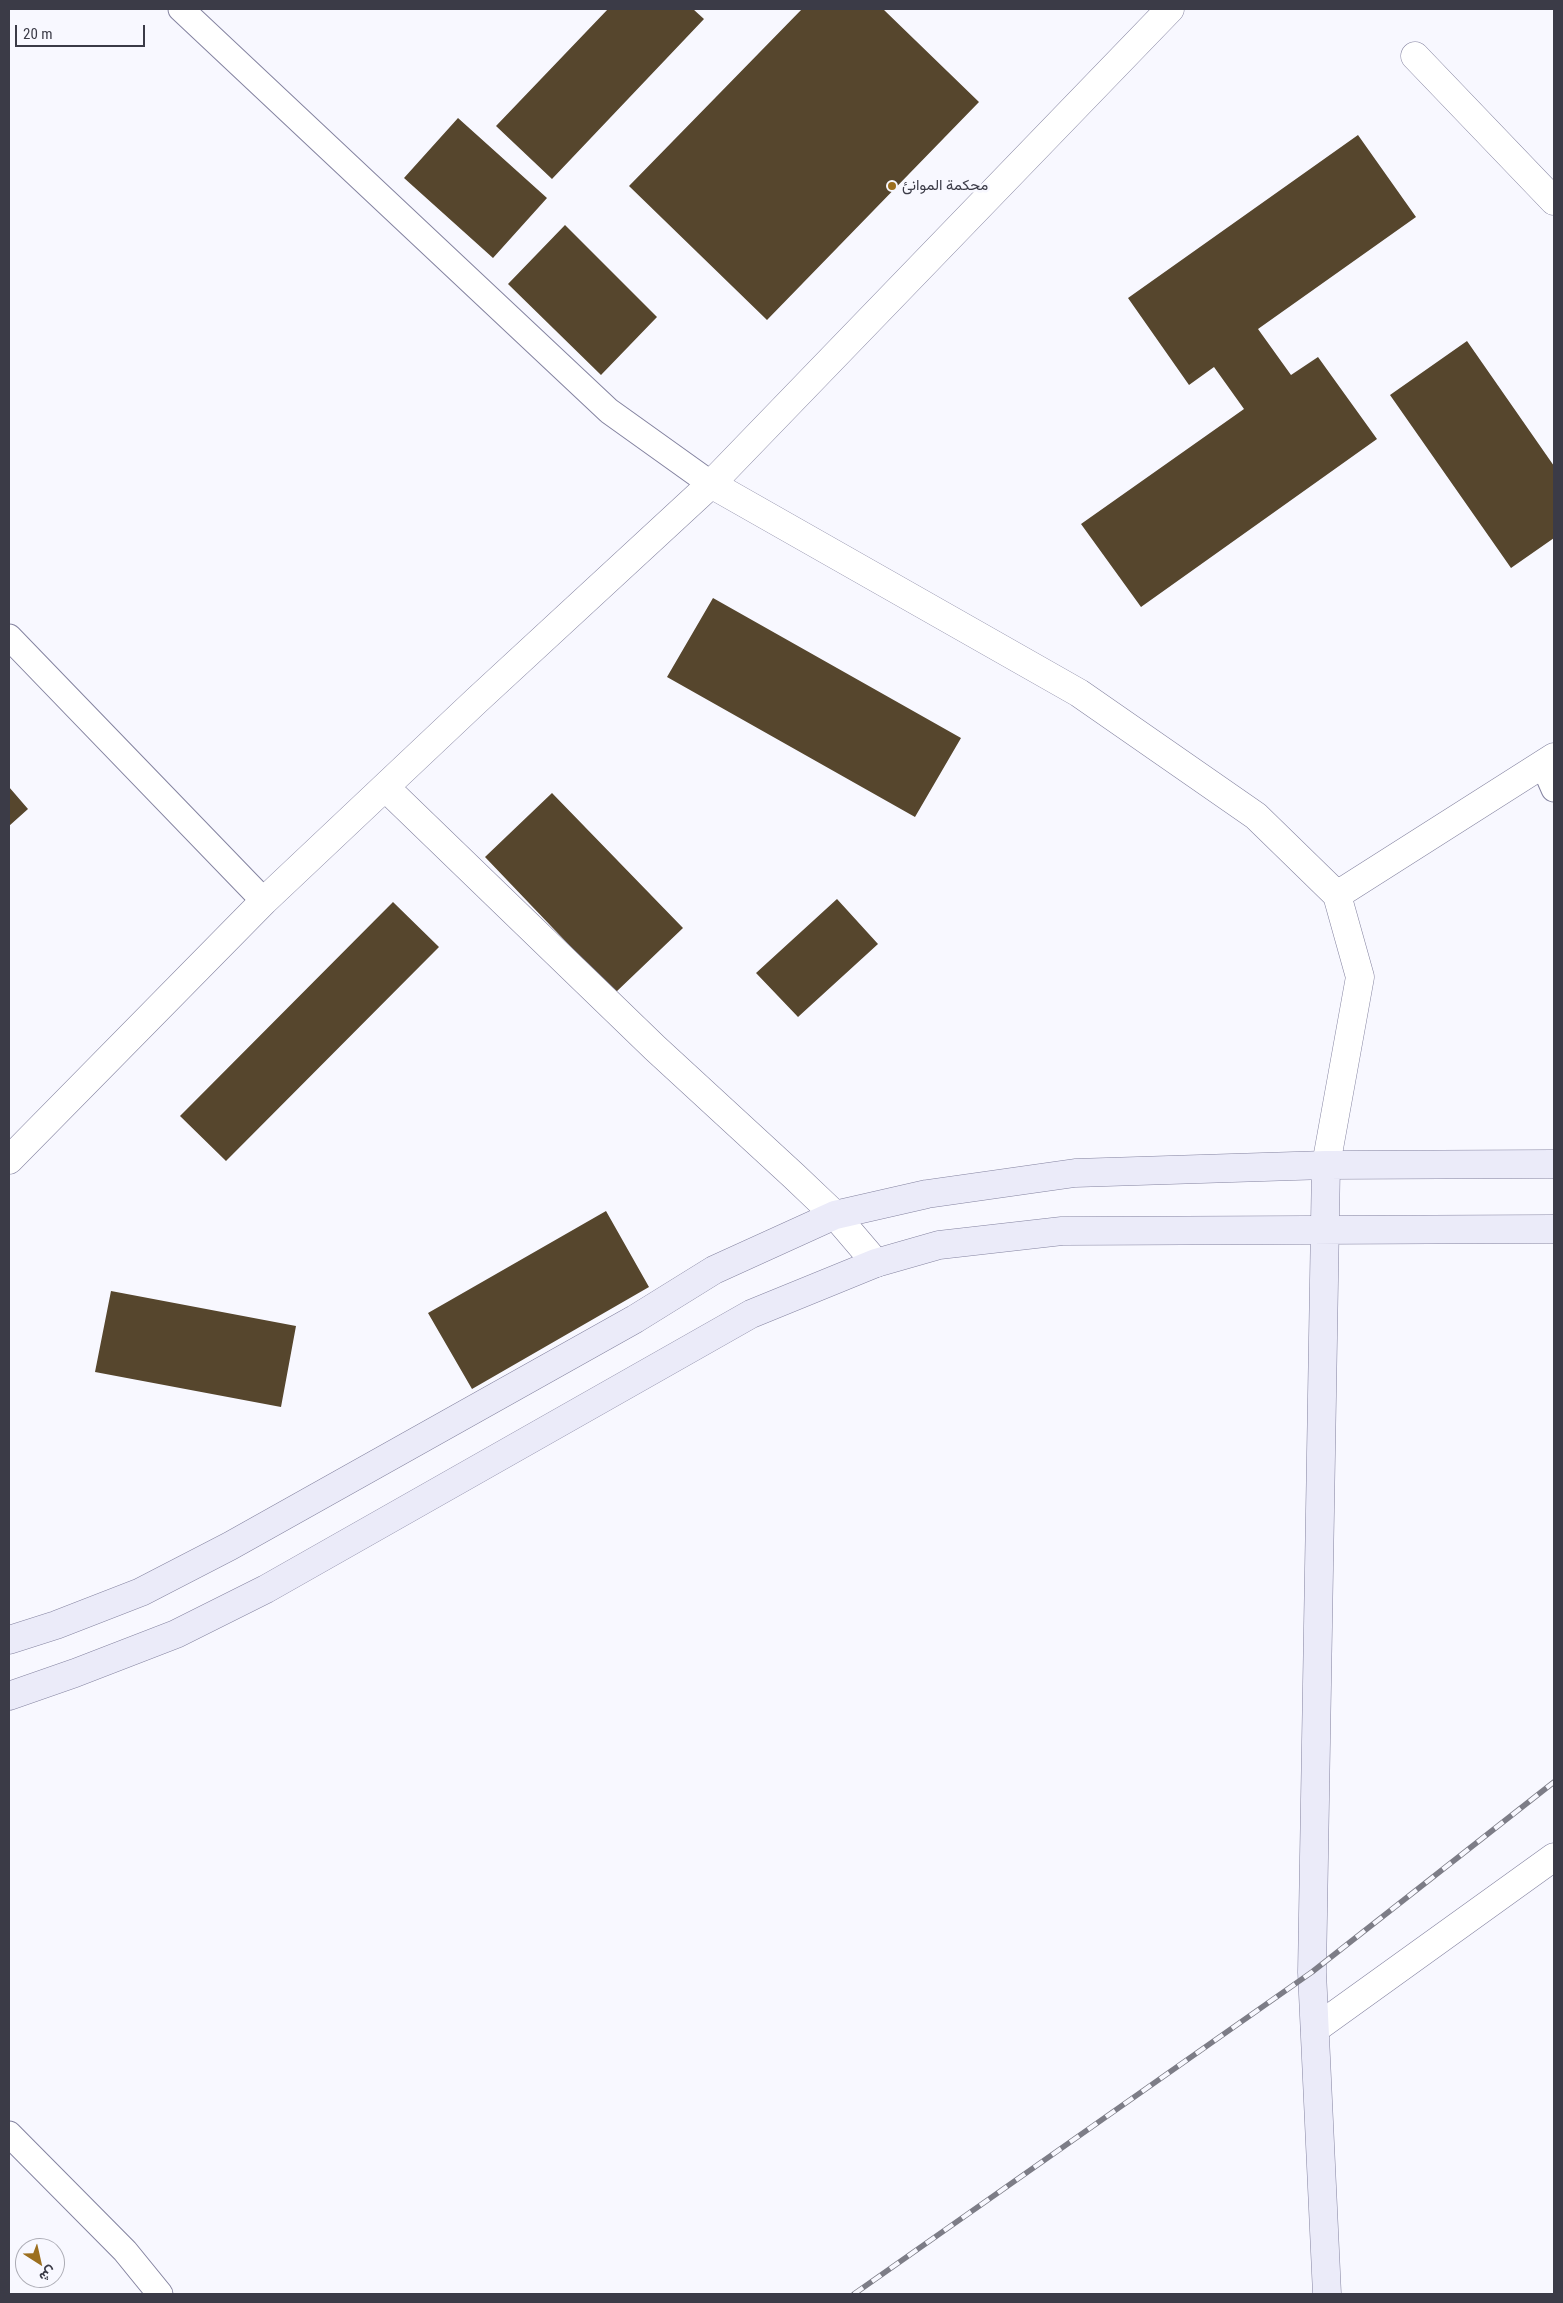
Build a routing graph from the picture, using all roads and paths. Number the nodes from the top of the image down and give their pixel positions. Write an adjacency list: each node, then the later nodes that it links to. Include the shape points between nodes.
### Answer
1 (181, 9): 5 (lane, via 609,411)
2 (1170, 9): 5 (street)
3 (1415, 56): 4 (street)
4 (1554, 201)
5 (711, 484): 8 (street); 10 (street, via 1079,693 1256,816)
6 (9, 637): 11 (lane)
7 (1549, 761): 9 (lane); 10 (street)
8 (385, 787): 11 (street); 15 (street, via 655,1048)
9 (1554, 789)
10 (1337, 895): 14 (street, via 1360,977)
11 (264, 901): 12 (street)
12 (9, 1160)
13 (1554, 1164): 14 (street)
14 (1326, 1165): 15 (street, via 1075,1173 927,1194); 17 (street)
15 (835, 1215): 18 (street); 19 (street, via 714,1270 618,1329 141,1592)
16 (1554, 1229): 17 (street)
17 (1323, 1230): 18 (street, via 1062,1231 939,1245); 22 (street, via 1312,1972)
18 (876, 1263): 20 (street, via 751,1314 266,1589 176,1634)
19 (9, 1640)
20 (9, 1696)
21 (1554, 1857): 22 (street)
22 (1315, 2029): 25 (street)
23 (9, 2134): 24 (lane, via 125,2251)
24 (160, 2294)
25 (1327, 2294)

